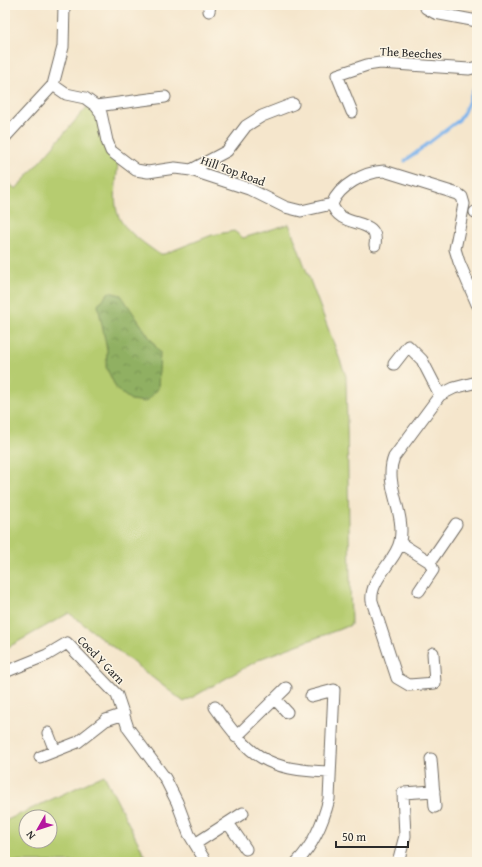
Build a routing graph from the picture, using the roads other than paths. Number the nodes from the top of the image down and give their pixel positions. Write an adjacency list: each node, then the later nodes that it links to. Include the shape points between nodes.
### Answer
1 (64, 5): 5 (street, via 63,47)
2 (426, 8): 3 (street, via 435,13)
3 (477, 21)
4 (477, 67): 9 (street, The Beeches, via 469,69 380,63 337,75)
5 (53, 84): 8 (street, via 66,94 85,98); 10 (street)
6 (165, 97): 8 (street)
7 (293, 104): 11 (street, via 260,117 243,128 227,151)
8 (96, 106): 11 (street, Hill Top Road, via 101,113 108,146 130,167 148,172 175,168)
9 (352, 112)
10 (5, 138)
11 (191, 170): 12 (street, Hill Top Road, via 249,189 296,210 309,211)
12 (332, 204): 13 (street, via 335,213 342,218 373,230 377,238); 14 (street, via 335,197 346,187 370,173 384,171 462,197 464,208 455,249)
13 (376, 245)
14 (477, 304)
15 (394, 364): 17 (street, via 408,346 422,360)
16 (477, 382): 17 (street)
17 (440, 395): 19 (street, via 390,466 400,522)
18 (456, 524): 20 (street)
19 (400, 543): 20 (street); 22 (street, via 371,596 397,678 409,685 435,683)
20 (430, 562): 21 (street, via 433,570)
21 (419, 590)
22 (433, 653)
23 (5, 672): 29 (street, Coed Y Garn, via 47,655 67,643 117,696)
24 (286, 688): 26 (street)
25 (311, 696): 35 (street, via 334,690)
26 (275, 699): 28 (street); 31 (street)
27 (215, 707): 31 (street)
28 (287, 712)
29 (124, 714): 32 (street, via 110,718 84,739); 40 (street, Coed Y Garn, via 131,732 154,762 172,792)
30 (48, 733): 32 (street)
31 (236, 737): 35 (street, via 249,750 273,764 290,769)
32 (55, 751): 33 (street)
33 (40, 757)
34 (431, 759): 36 (street)
35 (330, 772): 43 (street, via 329,799 325,816 313,841)
36 (434, 791): 37 (street); 44 (street, via 403,793 405,836)
37 (435, 807)
38 (243, 813): 39 (street)
39 (228, 823): 40 (street); 41 (street)
40 (195, 844): 42 (street, Coed Y Garn)
41 (246, 849)
42 (206, 862)
43 (297, 862)
44 (398, 862)

